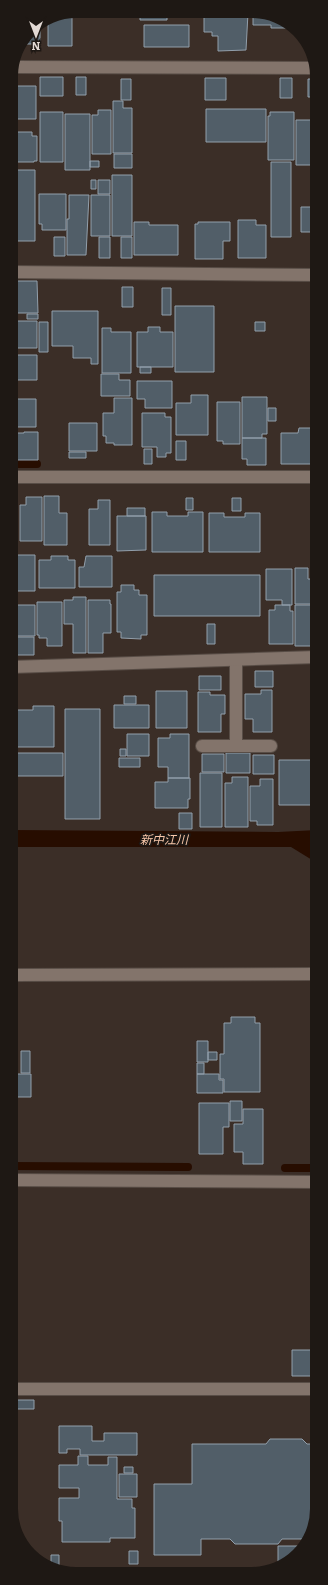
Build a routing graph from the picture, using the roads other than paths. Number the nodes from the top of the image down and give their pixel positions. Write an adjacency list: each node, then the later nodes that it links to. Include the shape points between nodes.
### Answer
1 (19, 67): 2 (street)
2 (310, 68)
3 (18, 272): 4 (street)
4 (310, 275)
5 (18, 477): 6 (street)
6 (310, 477)
7 (310, 657): 8 (street)
8 (236, 660): 9 (street); 11 (street)
9 (18, 667)
10 (202, 746): 11 (street)
11 (236, 746): 12 (street)
12 (271, 746)
13 (310, 974): 14 (street)
14 (18, 975)
15 (18, 1180): 16 (street)
16 (310, 1182)
17 (310, 1389): 18 (street)
18 (18, 1390)

